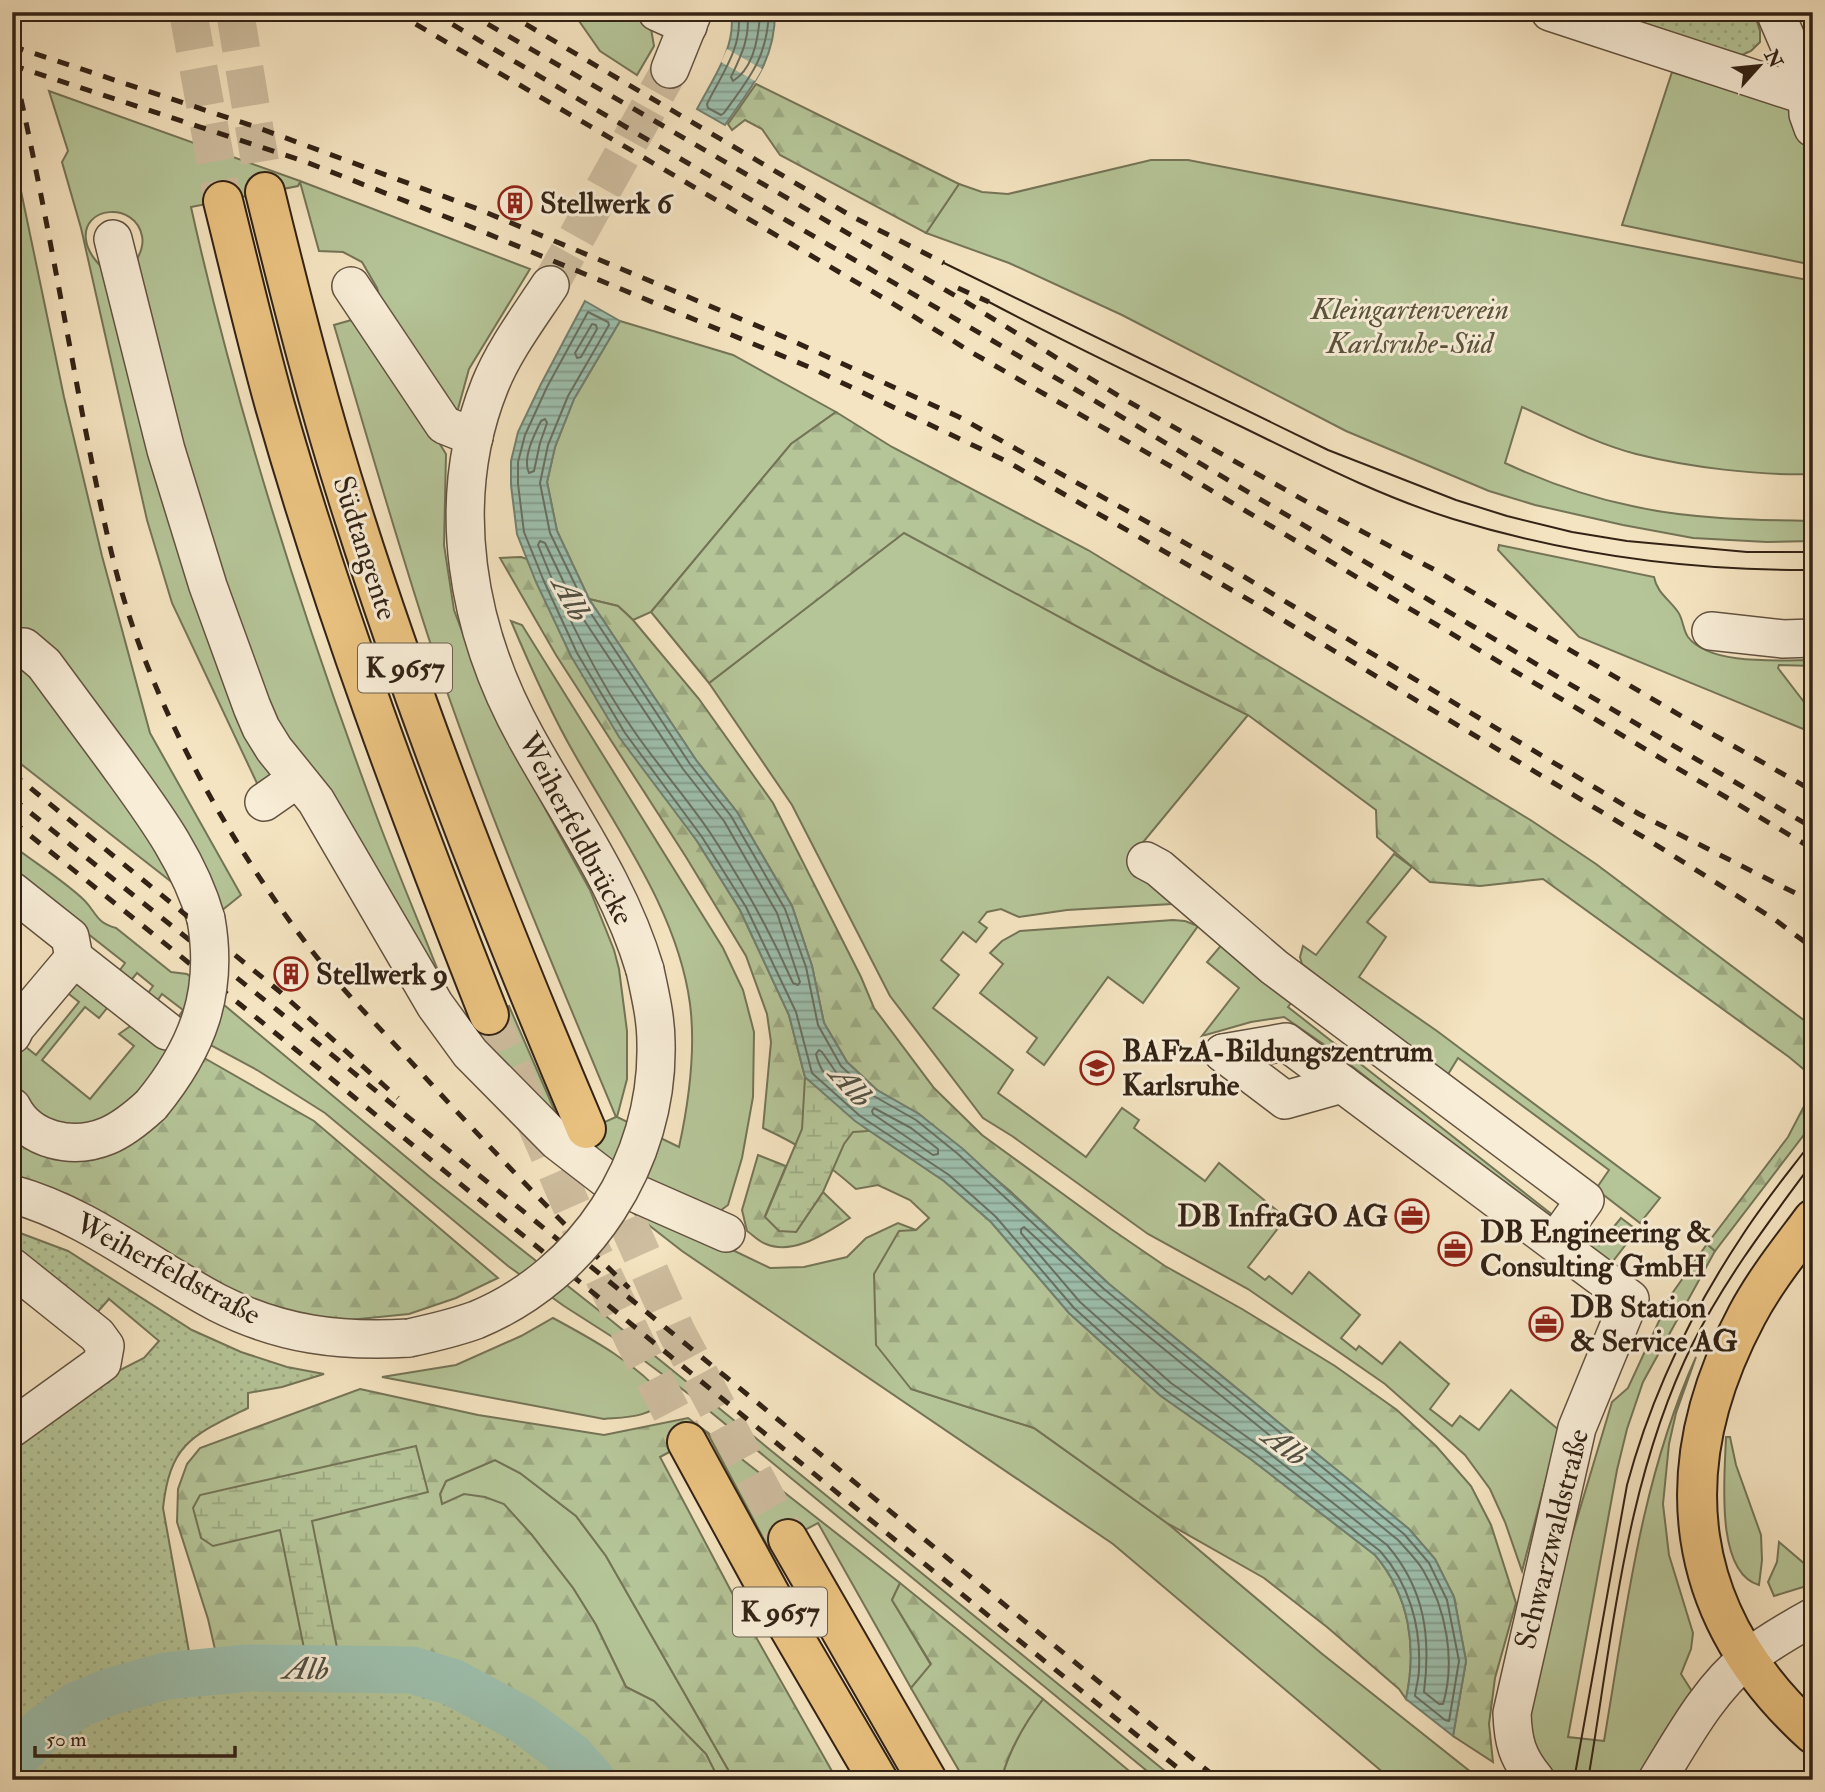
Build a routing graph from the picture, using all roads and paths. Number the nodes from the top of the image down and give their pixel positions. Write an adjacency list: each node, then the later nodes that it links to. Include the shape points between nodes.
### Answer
1 (1550, 12): 5 (street)
2 (1775, 12): 5 (street, via 1807,86)
3 (679, 17): 4 (street)
4 (670, 69)
5 (1811, 107)
6 (265, 192): 25 (main road, Südtangente / K 9657, via 331,441 394,637 495,909)
7 (223, 201): 20 (main road, Südtangente / K 9657, via 275,405 333,592 413,822)
8 (113, 239): 15 (street, via 166,450 208,586 261,728)
9 (550, 285): 11 (street, via 490,385)
10 (351, 286): 11 (street, via 444,425)
11 (474, 437): 31 (street, Weiherfeldbrücke, bridge, via 466,512 468,579 486,649 526,737 610,880 637,943 653,1009 652,1102 624,1185 572,1255 522,1295 476,1320)
12 (1711, 631): 13 (street)
13 (1813, 638)
14 (24, 646): 24 (street, bridge, via 44,664 180,854 206,919 211,966 207,1000 173,1078 129,1123 107,1136 59,1141 23,1124)
15 (297, 779): 16 (street); 28 (street, via 316,801 435,1005 470,1053 557,1141 610,1182)
16 (264, 802)
17 (1146, 861): 29 (street, via 1274,967 1585,1200)
18 (12, 891): 19 (street, via 69,937)
19 (74, 958): 21 (street); 22 (street)
20 (489, 1015)
21 (167, 1031)
22 (12, 1035)
23 (1342, 1084): 29 (street)
24 (12, 1107)
25 (586, 1129)
26 (12, 1194): 31 (street, Weiherfeldstraße, via 61,1211 218,1303 259,1321 327,1338)
27 (1813, 1219): 36 (main road, via 1748,1313 1715,1387 1704,1426 1697,1496 1701,1551 1718,1609)
28 (726, 1233)
29 (1555, 1242): 40 (street, Schwarzwaldstraße, via 1630,1299 1577,1428 1512,1713 1520,1758)
30 (12, 1268): 32 (street, via 105,1346 102,1363)
31 (409, 1338)
32 (12, 1428)
33 (687, 1442): 38 (main road, K 9657)
34 (788, 1539): 39 (main road, K 9657)
35 (1813, 1617): 36 (street)
36 (1748, 1658): 37 (main road, via 1782,1704); 41 (street, via 1714,1693)
37 (1813, 1734)
38 (878, 1780)
39 (927, 1780)
40 (1536, 1780)
41 (1657, 1780)

